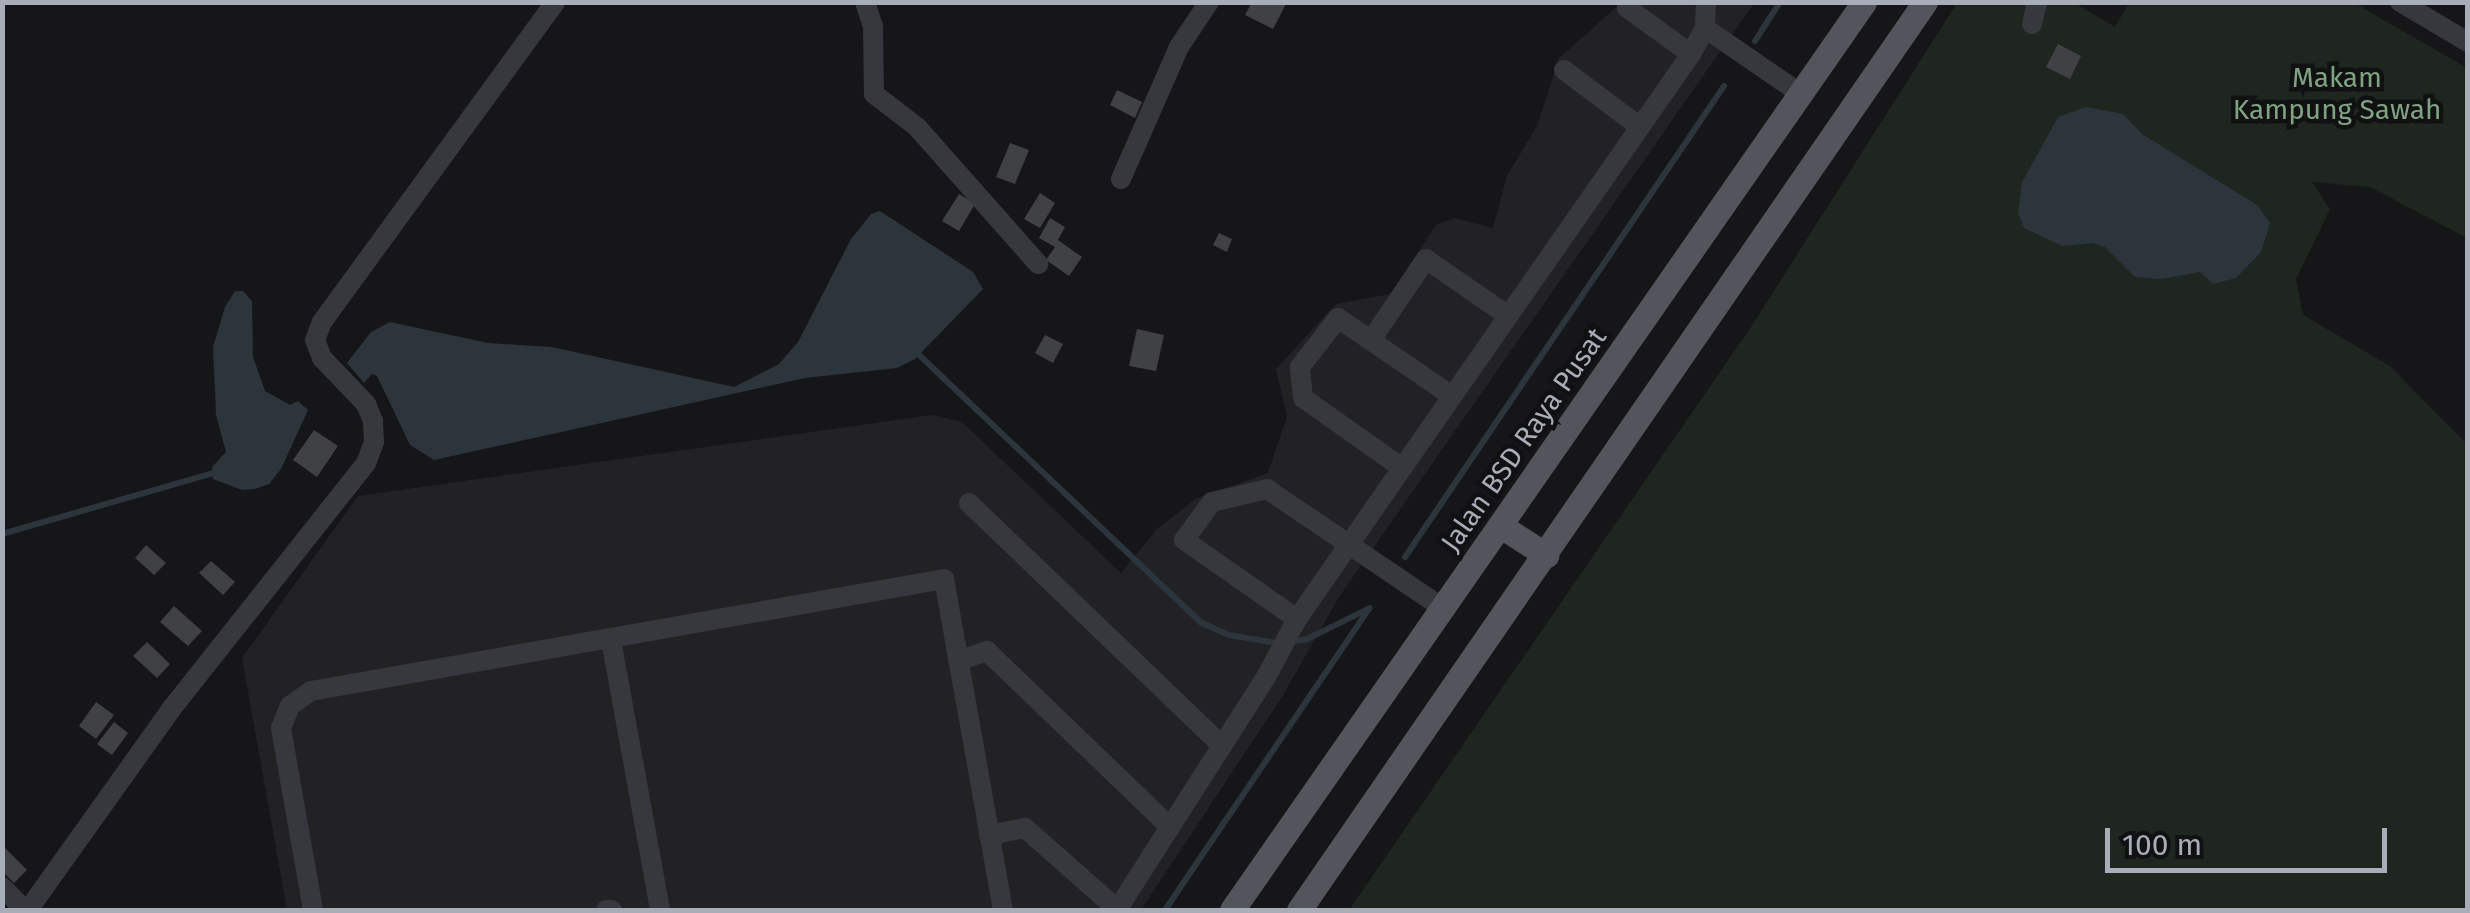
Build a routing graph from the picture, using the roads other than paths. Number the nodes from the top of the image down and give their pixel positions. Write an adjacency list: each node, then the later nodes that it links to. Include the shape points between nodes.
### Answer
1 (555, 2): 33 (street, via 322,322 315,340 322,358 366,404 373,421 366,463 172,708)
2 (865, 2): 16 (street, via 874,94 917,127)
3 (1209, 2): 15 (street, via 1148,110)
4 (1706, 2): 9 (street)
5 (1864, 2): 13 (main road, Jalan BSD Raya Pusat)
6 (1925, 2): 24 (main road)
7 (2400, 2): 10 (street)
8 (1627, 8): 11 (street)
9 (1706, 28): 11 (street); 13 (street)
10 (2468, 42)
11 (1691, 54): 14 (street)
12 (1564, 70): 14 (street)
13 (1801, 94): 22 (main road, Jalan BSD Raya Pusat)
14 (1640, 127): 17 (street)
15 (1121, 179)
16 (1038, 264)
17 (1508, 316): 18 (street, via 1426,259); 19 (street)
18 (1371, 340): 19 (street); 20 (street, via 1338,318 1300,366 1303,398)
19 (1452, 396): 20 (street)
20 (1402, 468): 23 (street)
21 (969, 503): 29 (street)
22 (1501, 526): 24 (main road); 25 (main road, Jalan BSD Raya Pusat)
23 (1349, 545): 25 (street); 26 (street); 26 (street, via 1267,488 1212,502 1184,540)
24 (1546, 556): 39 (main road)
25 (1443, 608): 38 (main road, Jalan BSD Raya Pusat)
26 (1294, 624): 29 (street)
27 (611, 640): 28 (street, via 944,579); 34 (street, via 311,692 290,706 280,728); 35 (street)
28 (958, 661): 30 (street, via 986,651); 31 (street)
29 (1222, 746): 30 (street)
30 (1170, 827): 37 (street)
31 (989, 835): 36 (street); 37 (street, via 1025,828)
32 (2, 887): 33 (street)
33 (26, 910)
34 (313, 910)
35 (660, 910)
36 (1002, 910)
37 (1117, 910)
38 (1232, 910)
39 (1299, 910)

